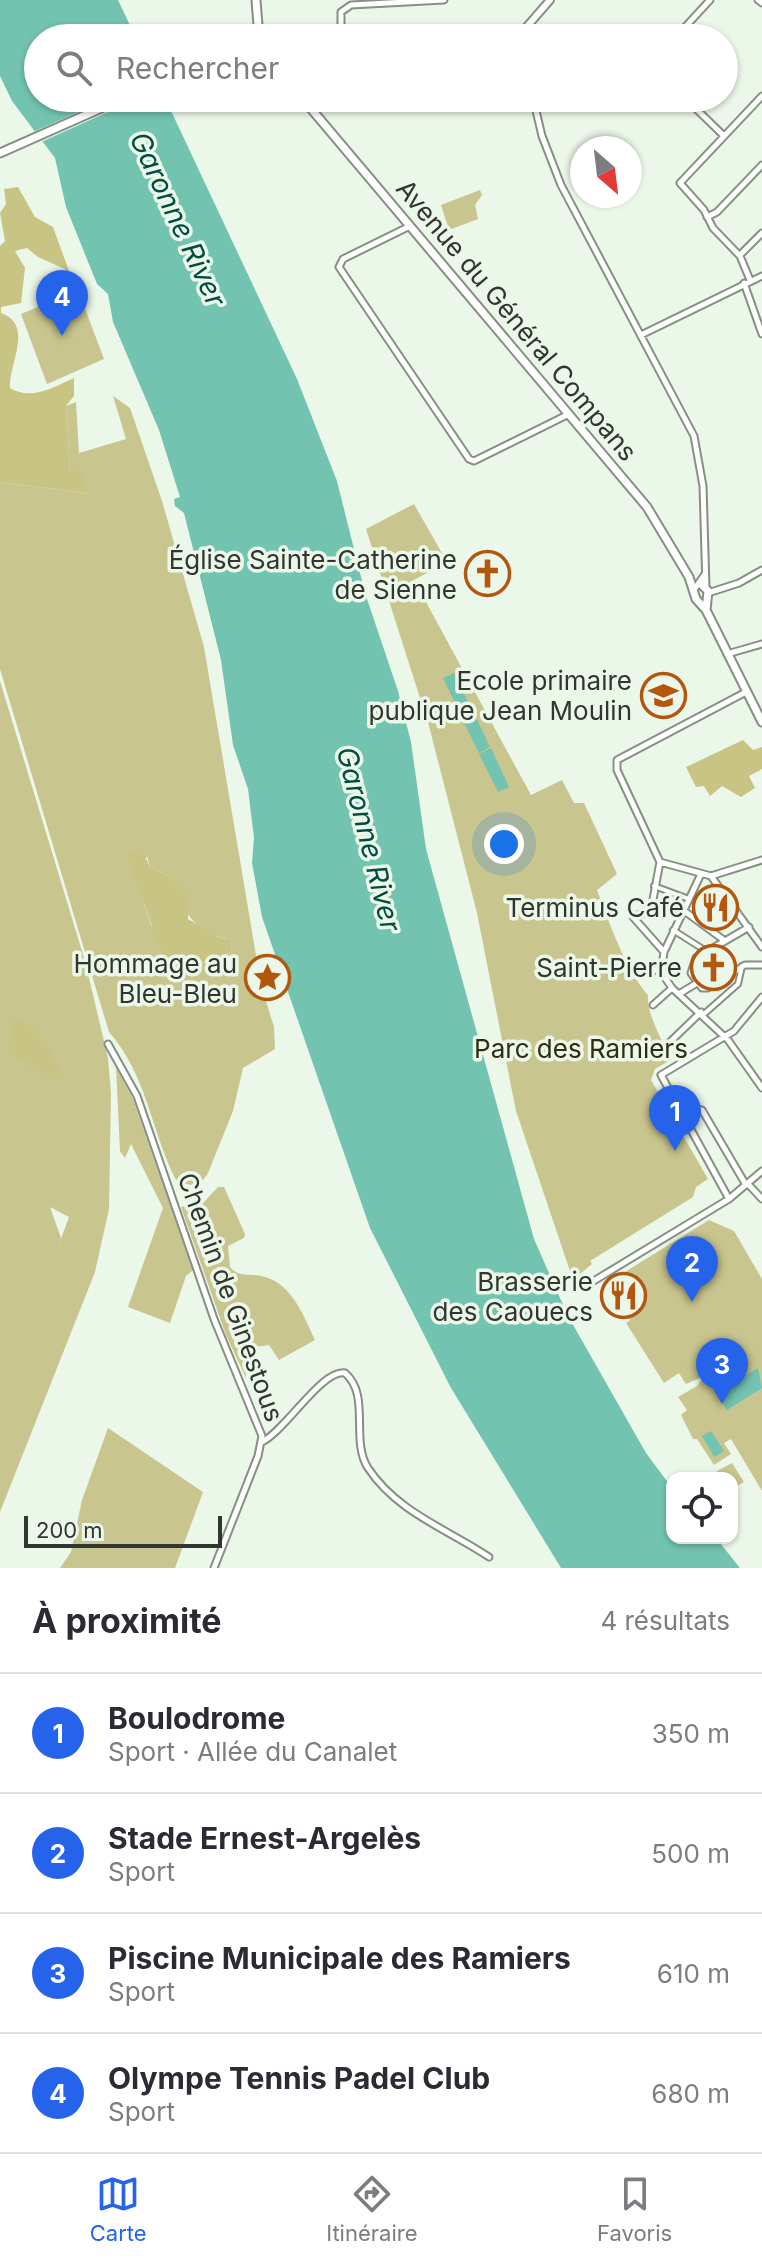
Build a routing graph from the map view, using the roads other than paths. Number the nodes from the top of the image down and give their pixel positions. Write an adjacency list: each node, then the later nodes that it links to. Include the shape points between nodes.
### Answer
1 (256, 0): 5 (main road)
2 (444, 0): 6 (street, via 351,5 341,12)
3 (550, 0): 7 (street)
4 (710, 0): 8 (street)
5 (258, 24)
6 (341, 24)
7 (529, 24)
8 (688, 24)
9 (762, 96): 14 (street)
10 (92, 112): 15 (main road)
11 (314, 112): 18 (main road, Avenue du Général Compans)
12 (536, 112): 24 (street, via 561,185)
13 (699, 112): 14 (street)
14 (724, 136): 17 (street, via 680,183)
15 (0, 153)
16 (762, 165): 17 (street)
17 (707, 217): 20 (street)
18 (410, 225): 25 (main road, Avenue du Général Compans); 25 (street, via 343,259 339,267 469,459)
19 (762, 233): 20 (street)
20 (740, 256): 22 (street)
21 (762, 276): 22 (street)
22 (747, 282): 23 (street); 24 (street)
23 (762, 334)
24 (641, 335): 27 (street, via 697,448 706,574)
25 (570, 413): 27 (main road, Avenue du Général Compans, via 647,507)
26 (762, 570): 27 (street, via 739,583)
27 (701, 591): 29 (main road, Avenue du Général Compans)
28 (762, 644): 29 (street)
29 (726, 654): 30 (main road)
30 (746, 692): 31 (main road); 33 (street, via 617,760)
31 (762, 722)
32 (762, 860): 35 (street)
33 (660, 862): 34 (street); 36 (street)
34 (701, 874): 35 (street); 37 (street)
35 (711, 876): 40 (street)
36 (653, 886): 37 (street); 38 (street)
37 (689, 899): 39 (street)
38 (651, 904): 39 (street); 45 (street, via 648,913 633,917)
39 (682, 913): 41 (street); 42 (street)
40 (749, 927): 42 (street); 43 (street)
41 (673, 930): 44 (street); 45 (street)
42 (725, 941): 44 (street)
43 (762, 947)
44 (706, 951): 50 (street, via 691,968)
45 (664, 952): 49 (street)
46 (640, 965): 49 (street)
47 (762, 965): 48 (street)
48 (742, 966): 50 (street, via 708,988); 55 (street, via 738,984)
49 (661, 972): 51 (street)
50 (697, 983): 52 (street)
51 (672, 988): 52 (street); 54 (street)
52 (679, 994): 55 (street)
53 (762, 997): 56 (street)
54 (653, 1005)
55 (702, 1013): 56 (street); 57 (street)
56 (726, 1037): 59 (street); 63 (street, via 661,1075)
57 (669, 1043)
58 (108, 1044): 66 (street, Chemin de Ginestous, via 137,1096)
59 (762, 1088)
60 (695, 1109): 62 (street, via 702,1110)
61 (762, 1171): 62 (street)
62 (747, 1185): 63 (street); 64 (street)
63 (729, 1199): 65 (street)
64 (762, 1199)
65 (592, 1282)
66 (262, 1442): 67 (street, via 328,1376 345,1373 357,1389 359,1432 368,1467 419,1517); 68 (street, Chemin de Ginestous)
67 (489, 1557)
68 (214, 1568)

